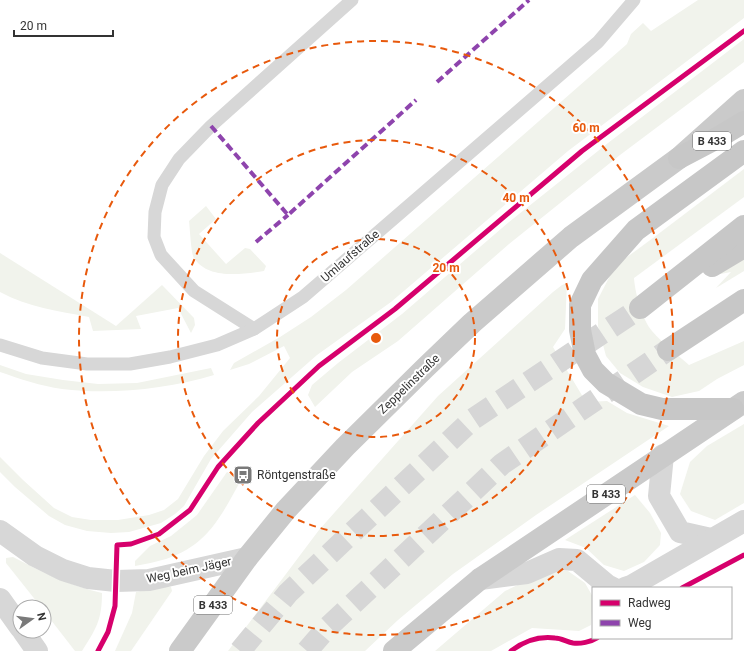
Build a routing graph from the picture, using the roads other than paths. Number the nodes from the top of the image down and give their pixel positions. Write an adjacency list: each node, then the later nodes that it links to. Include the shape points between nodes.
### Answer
1 (352, 0): 11 (lane, via 211,126 179,159 162,186 155,212 154,237 161,255 194,291)
2 (634, 0): 11 (lane, Umlaufstraße, via 598,42 303,297)
3 (744, 100): 6 (main road, Zeppelinstraße)
4 (744, 122): 6 (highway, B 433)
5 (744, 151): 15 (highway, via 636,230 592,280 580,305 580,330 585,355 593,370 606,383 641,404 662,408)
6 (679, 158): 20 (main road, Zeppelinstraße / B 433, via 571,237 472,323 345,447 286,510)
7 (744, 226): 8 (highway, via 640,308)
8 (744, 247)
9 (744, 300): 12 (highway)
10 (744, 314): 12 (highway)
11 (254, 329): 13 (lane, Umlaufstraße, via 217,345 130,364 87,364 42,358)
12 (693, 333): 14 (highway)
13 (0, 345)
14 (668, 350)
15 (738, 405): 16 (main road, B 433)
16 (663, 455): 19 (street, via 659,496 680,532); 21 (main road, B 433)
17 (744, 520): 19 (street)
18 (0, 531): 20 (street, Weg beim Jäger, via 35,556 63,570 116,581 149,580)
19 (711, 539): 23 (street)
20 (247, 558): 28 (main road, Zeppelinstraße / B 433)
21 (480, 579): 22 (street, via 527,573 559,559 577,560); 29 (main road, B 433)
22 (611, 587)
23 (628, 587)
24 (0, 599): 25 (street)
25 (12, 616)
26 (29, 639): 27 (street)
27 (37, 651)
28 (180, 651)
29 (394, 651)

